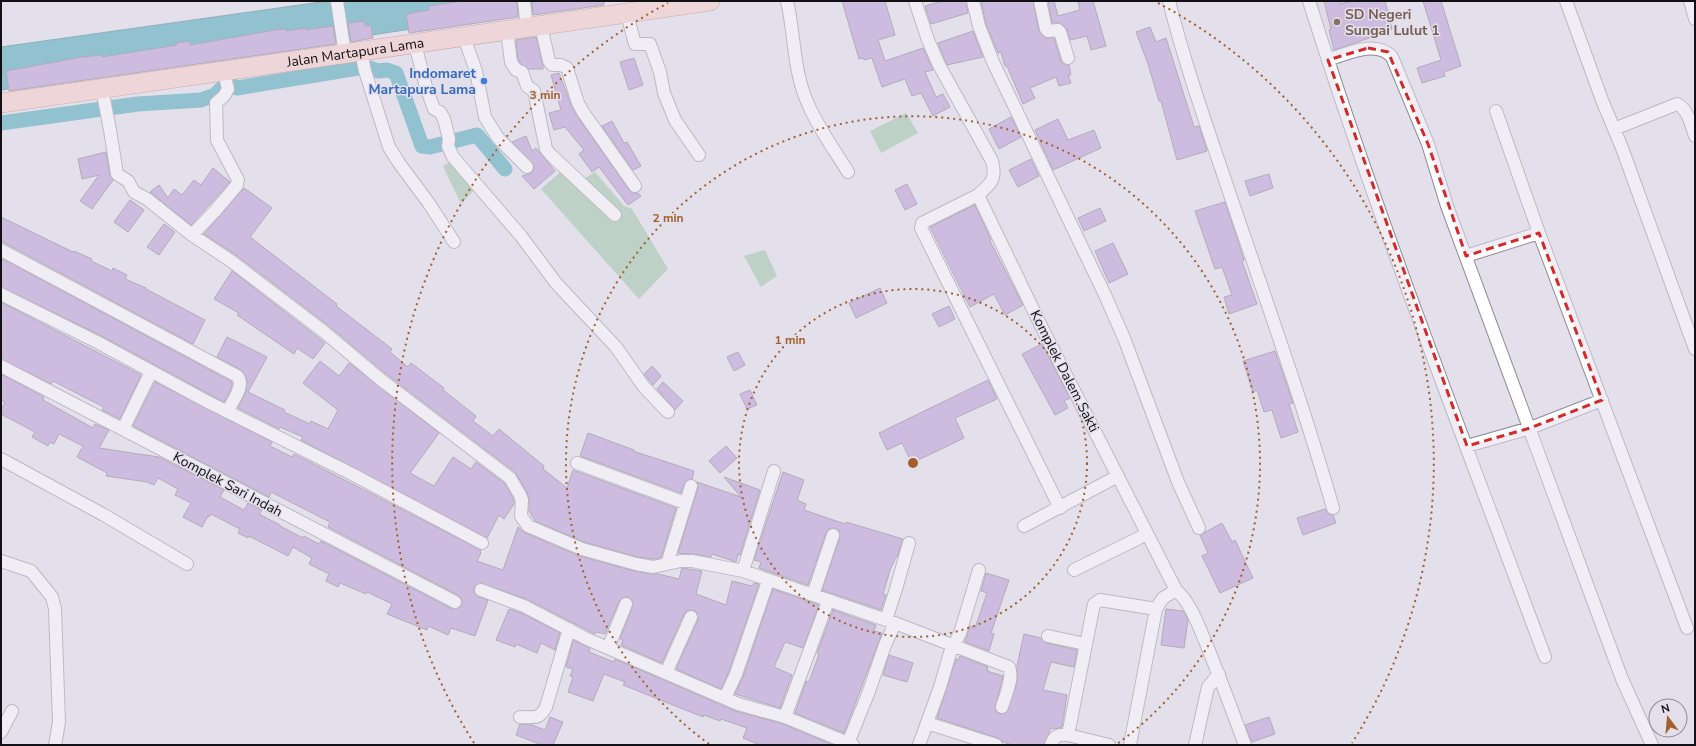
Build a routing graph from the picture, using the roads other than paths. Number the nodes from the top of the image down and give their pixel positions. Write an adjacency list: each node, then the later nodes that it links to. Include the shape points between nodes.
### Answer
1 (336, 1): 18 (street)
2 (524, 1): 14 (street)
3 (710, 1): 12 (main road, Jalan Martapura Lama)
4 (787, 1): 29 (street, via 792,22 794,52 808,106)
5 (915, 1): 31 (street, via 939,64 992,161 994,176 990,185)
6 (973, 1): 57 (street, via 979,26 993,62 1124,338 1178,482)
7 (1040, 1): 19 (street, via 1046,29 1060,32)
8 (1169, 1): 55 (street, via 1196,92 1284,348)
9 (1309, 1): 20 (street)
10 (1566, 1): 25 (street)
11 (1690, 1): 13 (street)
12 (627, 14): 14 (main road, Jalan Martapura Lama); 27 (street, via 635,44 650,44 664,93 675,120)
13 (1695, 19)
14 (531, 24): 15 (main road, Jalan Martapura Lama); 30 (street, via 552,65 567,68 583,112)
15 (507, 31): 16 (main road, Jalan Martapura Lama); 32 (street, via 511,62 516,70 522,72 527,86 534,91 546,149)
16 (464, 37): 17 (main road, Jalan Martapura Lama); 28 (street, via 476,71 486,117 498,138)
17 (415, 44): 18 (main road, Jalan Martapura Lama); 44 (street, via 434,109 440,112 444,119 453,157 521,236 556,283 616,347 644,387)
18 (356, 57): 21 (main road, Jalan Martapura Lama); 35 (street, via 389,147)
19 (1068, 58)
20 (1328, 60): 37 (street, via 1368,48 1381,49 1392,57 1428,144); 47 (street, via 1400,266)
21 (226, 81): 22 (main road, Jalan Martapura Lama); 34 (street, via 224,96 216,103 217,140 238,180 237,185)
22 (104, 101): 23 (main road, Jalan Martapura Lama); 34 (street, via 116,174 128,182 134,192 147,199)
23 (1, 103)
24 (1496, 111): 33 (street)
25 (1614, 129): 26 (street, via 1677,104 1686,112); 39 (street)
26 (1695, 136)
27 (699, 155)
28 (527, 167)
29 (848, 172)
30 (636, 186)
31 (978, 195): 51 (street, Komplek Dalem Sakti, via 1043,330); 54 (street, via 922,223 921,228)
32 (615, 215)
33 (1539, 233): 37 (street); 42 (street)
34 (192, 235): 64 (street, via 231,261 323,331 380,379 510,478 522,500 521,516 528,526 582,549 636,564 653,567)
35 (454, 242)
36 (1, 250): 43 (street, via 240,378 240,386)
37 (1466, 256): 45 (street)
38 (1, 294): 41 (street)
39 (1695, 350)
40 (1, 366): 46 (street, Komplek Sari Indah)
41 (151, 372): 43 (street); 46 (street)
42 (1602, 400): 45 (street); 78 (street)
43 (227, 412): 60 (street)
44 (668, 412)
45 (1530, 428): 47 (street); 104 (street, via 1622,678)
46 (123, 429): 73 (street, Komplek Sari Indah)
47 (1467, 446): 84 (street)
48 (1, 459): 63 (street)
49 (577, 463): 53 (street)
50 (774, 471): 67 (street)
51 (1118, 476): 54 (street); 58 (street, Komplek Dalem Sakti)
52 (691, 486): 53 (street)
53 (685, 503): 64 (street)
54 (1060, 508): 56 (street)
55 (1333, 508)
56 (1024, 526)
57 (1199, 528)
58 (1147, 534): 66 (street); 70 (street, Komplek Dalem Sakti)
59 (833, 535): 71 (street)
60 (482, 543)
61 (909, 543): 77 (street)
62 (1, 561): 97 (street, via 31,571 52,597 55,609 59,722)
63 (187, 564)
64 (667, 564): 67 (street, via 692,561)
65 (978, 570): 82 (street)
66 (1074, 570)
67 (743, 571): 68 (street)
68 (768, 581): 71 (street); 87 (street, via 738,667)
69 (481, 590): 79 (street, via 524,606)
70 (1176, 590): 75 (street, via 1163,598); 86 (street, Komplek Dalem Sakti, via 1182,595 1198,625)
71 (813, 595): 72 (street)
72 (828, 601): 77 (street); 91 (street)
73 (455, 602)
74 (626, 604): 83 (street)
75 (1156, 609): 81 (street, via 1100,600 1094,604); 101 (street)
76 (691, 617): 85 (street)
77 (891, 621): 82 (street); 95 (street)
78 (1687, 628)
79 (569, 630): 83 (street); 90 (street, via 542,715 537,718)
80 (1048, 636): 81 (street)
81 (1085, 644): 94 (street)
82 (954, 646): 88 (street, via 1009,667 1011,676); 92 (street)
83 (608, 648): 85 (street)
84 (1545, 657)
85 (666, 673): 87 (street)
86 (1219, 674): 102 (street, via 1208,687); 103 (street, Komplek Dalem Sakti)
87 (724, 698): 91 (street)
88 (1002, 707)
89 (12, 711): 93 (street)
90 (520, 717)
91 (785, 717): 95 (street)
92 (927, 723): 96 (street); 98 (street)
93 (1, 732)
94 (1068, 735): 99 (street, via 1056,736); 100 (street)
95 (850, 744)
96 (991, 744)
97 (55, 745)
98 (919, 745)
99 (1051, 745)
100 (1109, 745)
101 (1130, 745)
102 (1195, 745)
103 (1245, 745)
104 (1652, 745)

